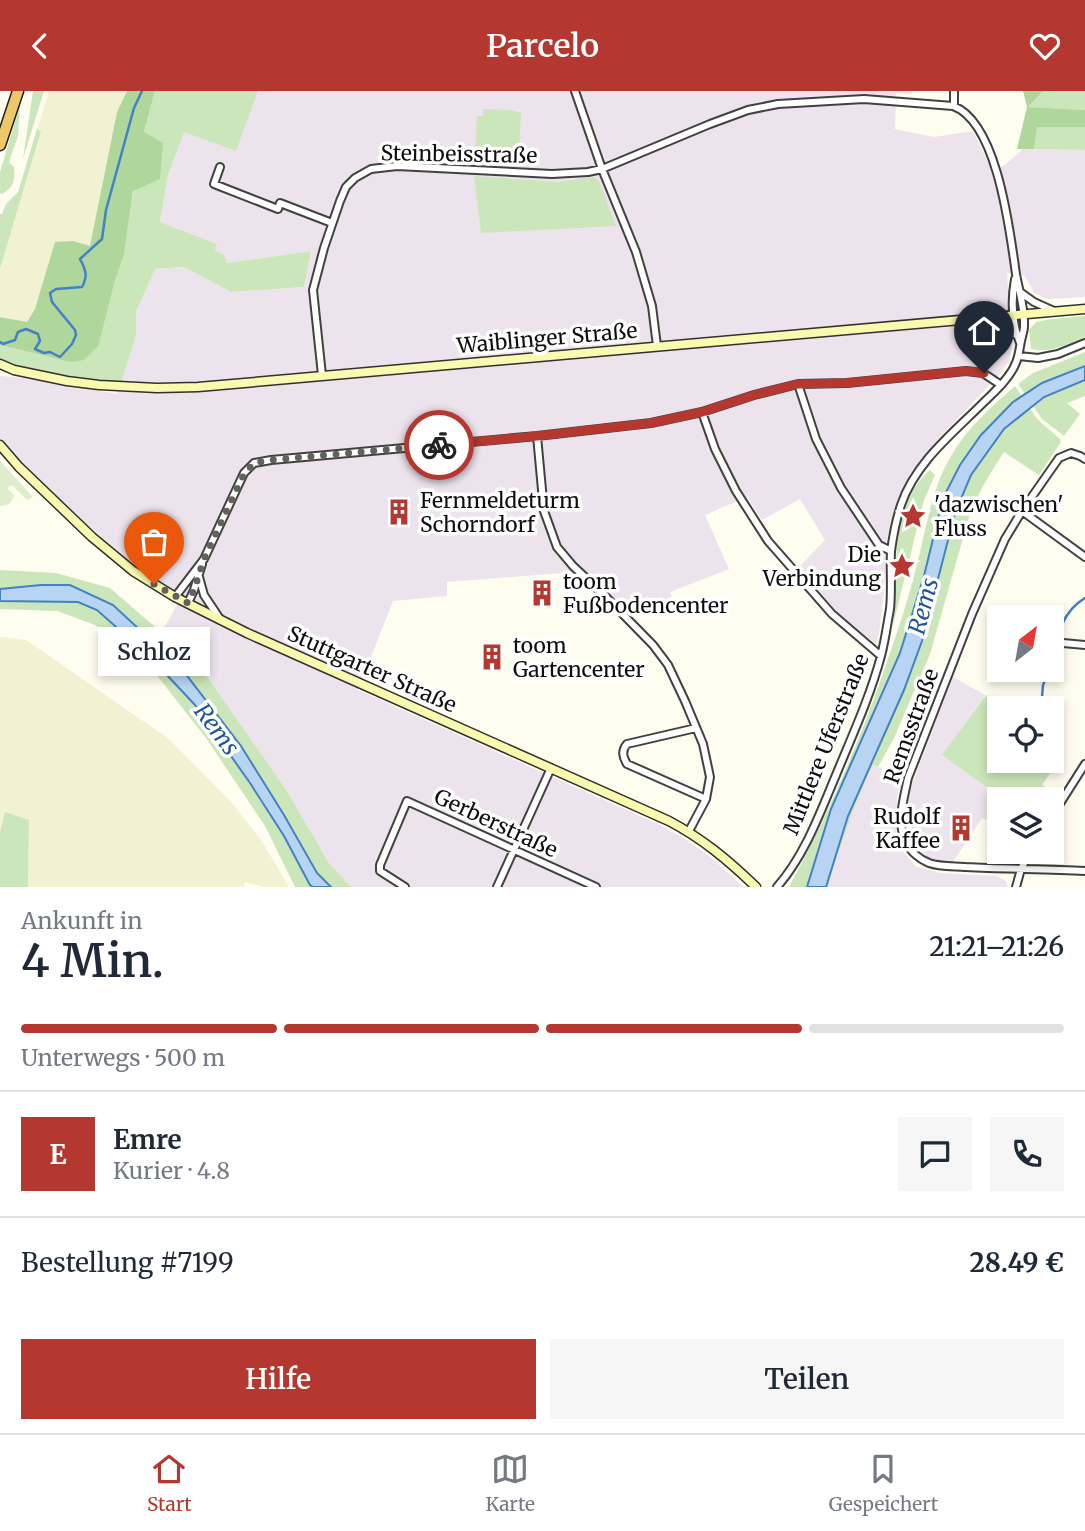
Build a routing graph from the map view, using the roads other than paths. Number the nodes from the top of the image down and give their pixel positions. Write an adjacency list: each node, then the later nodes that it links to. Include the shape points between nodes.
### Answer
1 (18, 91): 5 (highway)
2 (575, 91): 7 (street)
3 (954, 91): 4 (street)
4 (954, 106): 7 (street, Steinbeisstraße, via 864,99 778,104 710,124); 9 (street, via 982,136 993,160 1008,213)
5 (0, 145)
6 (220, 167): 8 (street, via 214,184 278,209 280,203)
7 (602, 169): 8 (street, Steinbeisstraße, via 552,174 397,166 371,169 346,187); 18 (street, via 650,296)
8 (332, 223): 23 (street, Steinbeisstraße, via 313,290)
9 (1016, 275): 10 (street, Mittlere Uferstraße); 14 (street, Mittlere Uferstraße)
10 (1020, 292): 12 (street); 13 (street, Mittlere Uferstraße)
11 (1085, 309): 12 (main road, Waiblinger Straße)
12 (1055, 311): 13 (main road, Waiblinger Straße)
13 (1024, 314): 14 (main road, Waiblinger Straße); 16 (street, Mittlere Uferstraße)
14 (1013, 315): 15 (main road, Waiblinger Straße); 16 (street, Mittlere Uferstraße)
15 (980, 318): 16 (street, via 1015,334); 18 (main road, Waiblinger Straße)
16 (1020, 342): 19 (street, Mittlere Uferstraße)
17 (1085, 344): 19 (street, via 1038,358)
18 (657, 346): 23 (main road, Waiblinger Straße)
19 (1019, 356): 25 (street, Mittlere Uferstraße)
20 (0, 364): 21 (main road, Waiblinger Straße)
21 (14, 370): 22 (main road, Waiblinger Straße); 23 (main road, Waiblinger Straße, via 145,388)
22 (0, 373)
23 (322, 375)
24 (798, 384): 25 (street, via 966,371 984,373); 26 (street); 31 (street, via 816,439 841,488 879,545)
25 (1001, 385): 31 (street, Mittlere Uferstraße, via 925,462 908,488)
26 (702, 412): 27 (street, via 651,423); 40 (street, via 736,491 768,541 832,614)
27 (537, 436): 33 (street, via 254,463 244,474); 41 (street, via 544,511 557,547 653,645 668,665)
28 (0, 445): 35 (main road, Stuttgarter Straße, via 92,537 133,571)
29 (1085, 459): 30 (street, Remsstraße, via 1071,453 1059,458)
30 (1022, 512): 32 (street); 49 (street, Remsstraße, via 986,579 908,778 902,825 911,850 932,864)
31 (891, 551): 40 (street, Mittlere Uferstraße, via 890,606)
32 (1085, 557)
33 (204, 559): 34 (street); 35 (street)
34 (198, 576): 36 (street); 37 (street, via 204,596)
35 (175, 597): 36 (main road, Stuttgarter Straße)
36 (188, 603): 37 (main road, Stuttgarter Straße)
37 (221, 621): 43 (main road, Stuttgarter Straße)
38 (1064, 643): 39 (street)
39 (1085, 645)
40 (881, 656): 55 (street, Mittlere Uferstraße, via 820,812)
41 (696, 728): 45 (street, via 710,776); 45 (street, via 627,744 623,755 627,764)
42 (1085, 764): 44 (street)
43 (551, 768): 46 (main road, Stuttgarter Straße); 47 (street)
44 (1064, 797)
45 (706, 799): 46 (street)
46 (689, 831): 54 (main road, Stuttgarter Straße)
47 (513, 849): 51 (street, Gerberstraße, via 407,801 380,865 384,875); 52 (street); 53 (street, Gerberstraße)
48 (1024, 864): 49 (street)
49 (1021, 869): 50 (street, Remsstraße); 56 (street)
50 (1085, 871)
51 (405, 887)
52 (497, 887)
53 (596, 887)
54 (756, 887)
55 (777, 887)
56 (1016, 887)

